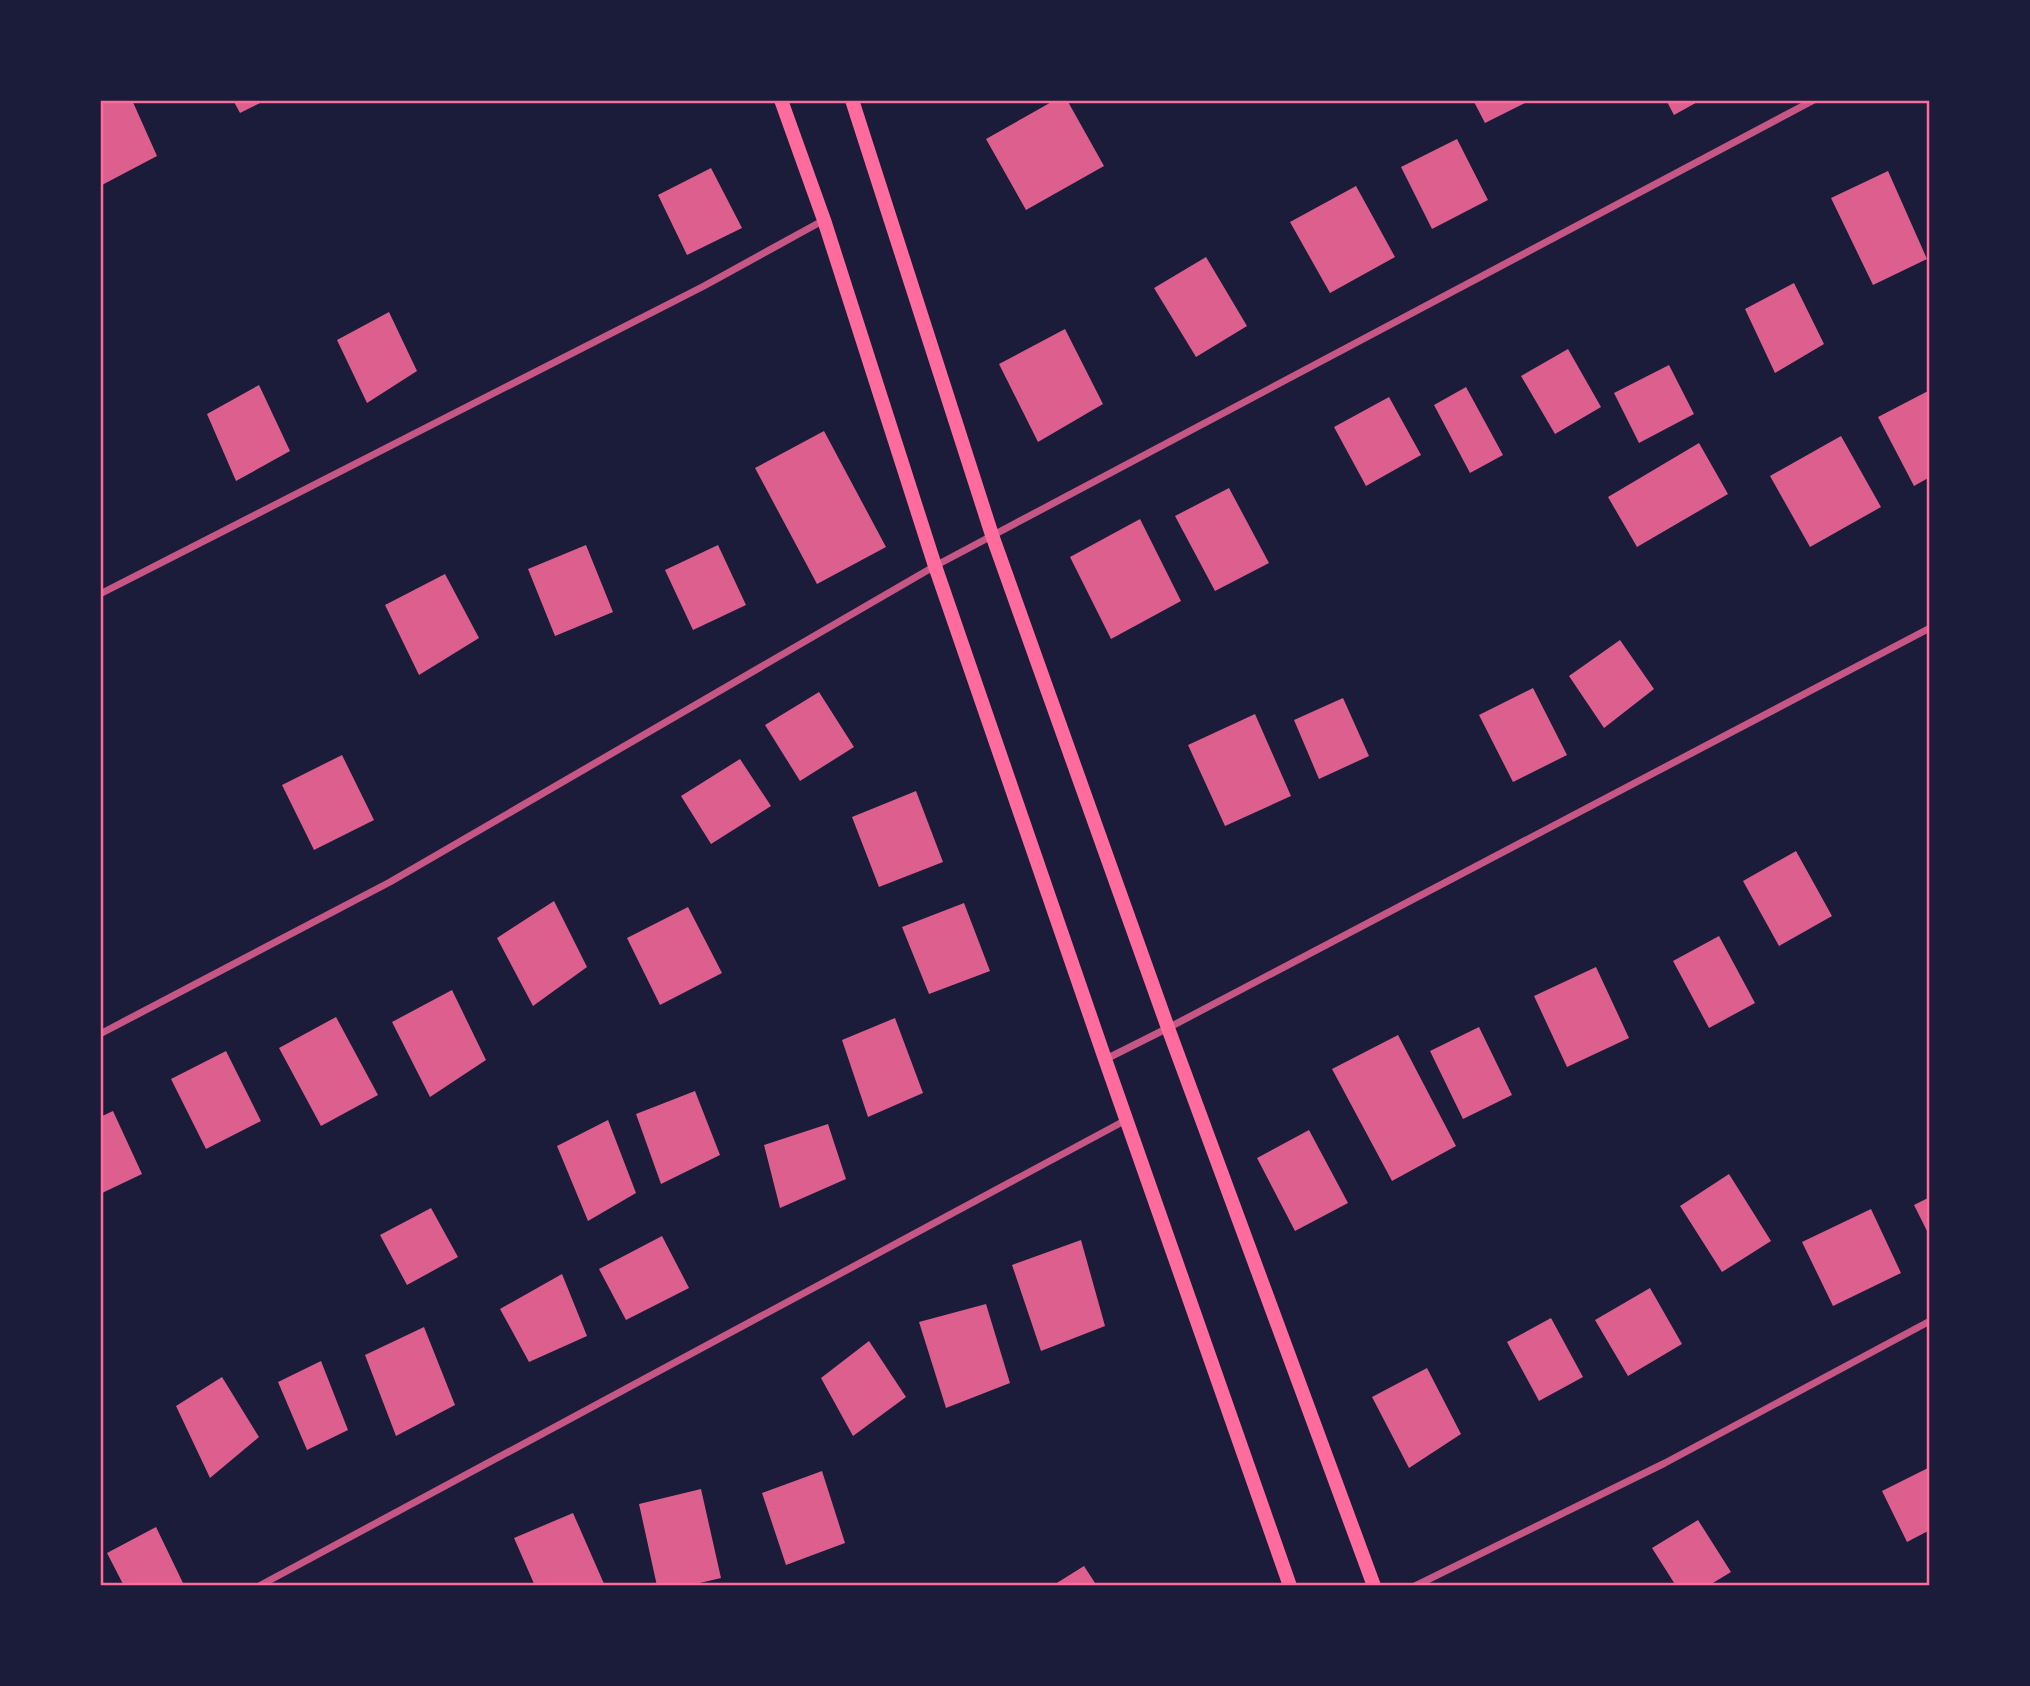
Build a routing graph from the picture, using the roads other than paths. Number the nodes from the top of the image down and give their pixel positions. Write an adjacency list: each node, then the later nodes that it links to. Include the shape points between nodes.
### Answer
1 (781, 100): 4 (main road)
2 (852, 100): 5 (main road)
3 (1814, 100): 5 (street)
4 (824, 220): 6 (main road); 7 (street, via 704,286)
5 (992, 535): 6 (street); 9 (main road)
6 (935, 566): 10 (street, via 390,882); 11 (main road)
7 (100, 594)
8 (1930, 628): 9 (street)
9 (1168, 1028): 11 (street); 16 (main road)
10 (100, 1034)
11 (1105, 1059): 12 (main road)
12 (1127, 1120): 14 (street); 15 (main road)
13 (1930, 1321): 17 (street, via 1665,1463)
14 (259, 1586)
15 (1290, 1586)
16 (1374, 1586)
17 (1415, 1586)

